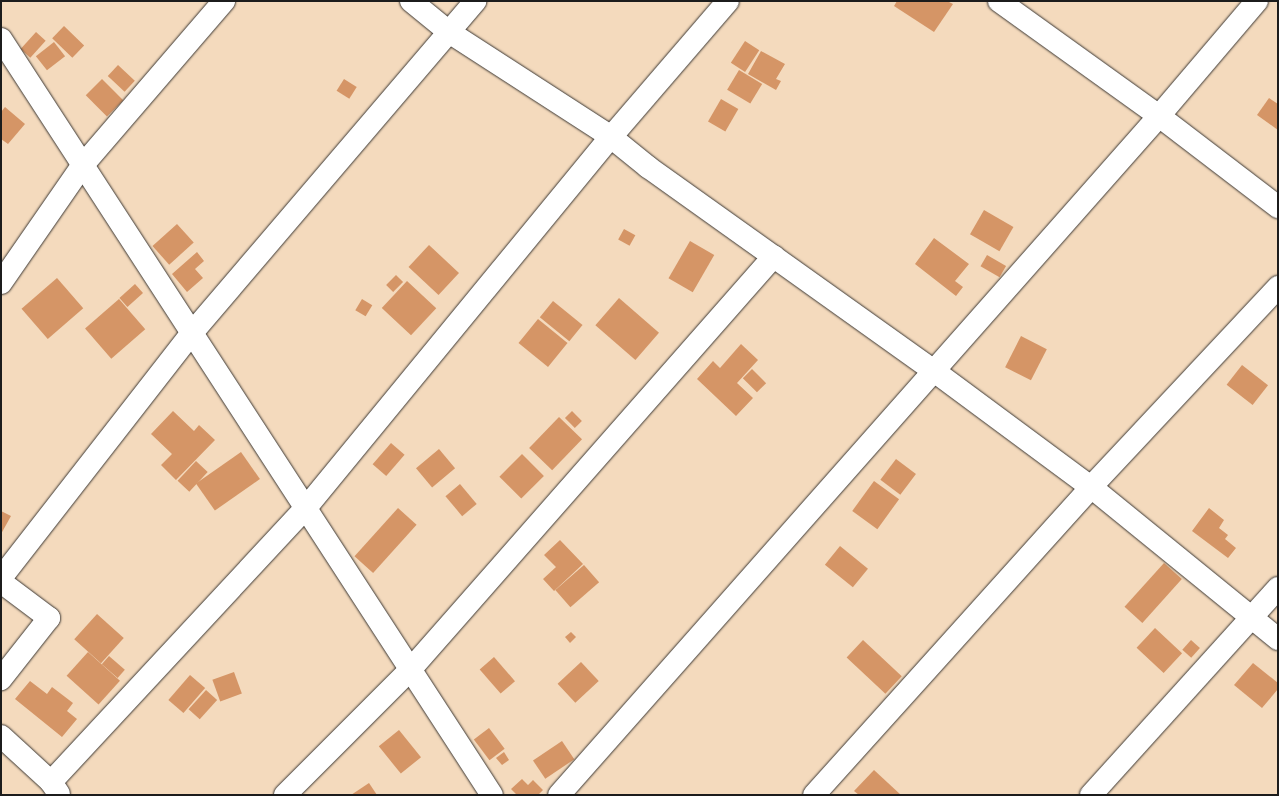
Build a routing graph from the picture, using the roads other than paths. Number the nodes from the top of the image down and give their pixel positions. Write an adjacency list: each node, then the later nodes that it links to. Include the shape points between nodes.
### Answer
1 (224, 1): 11 (street)
2 (411, 1): 7 (street)
3 (475, 1): 7 (street)
4 (728, 1): 10 (street)
5 (999, 1): 9 (street)
6 (1257, 1): 9 (street)
7 (449, 32): 10 (street); 16 (street)
8 (1, 40): 11 (street)
9 (1159, 116): 12 (street); 17 (street)
10 (611, 137): 13 (street, via 648,167); 19 (street)
11 (82, 166): 14 (street); 16 (street)
12 (1278, 207)
13 (774, 256): 17 (street); 25 (street)
14 (1, 283)
15 (1278, 287): 18 (street)
16 (191, 334): 19 (street); 20 (street)
17 (934, 371): 18 (street); 31 (street)
18 (1091, 488): 23 (street); 32 (street)
19 (306, 509): 25 (street); 28 (street)
20 (1, 578)
21 (1, 582): 26 (street, via 49,618)
22 (1278, 588): 23 (street)
23 (1252, 618): 24 (street); 33 (street)
24 (1278, 639)
25 (410, 670): 29 (street); 30 (street)
26 (1, 678)
27 (1, 736): 28 (street)
28 (55, 789)
29 (285, 795)
30 (492, 795)
31 (559, 795)
32 (814, 795)
33 (1091, 795)

